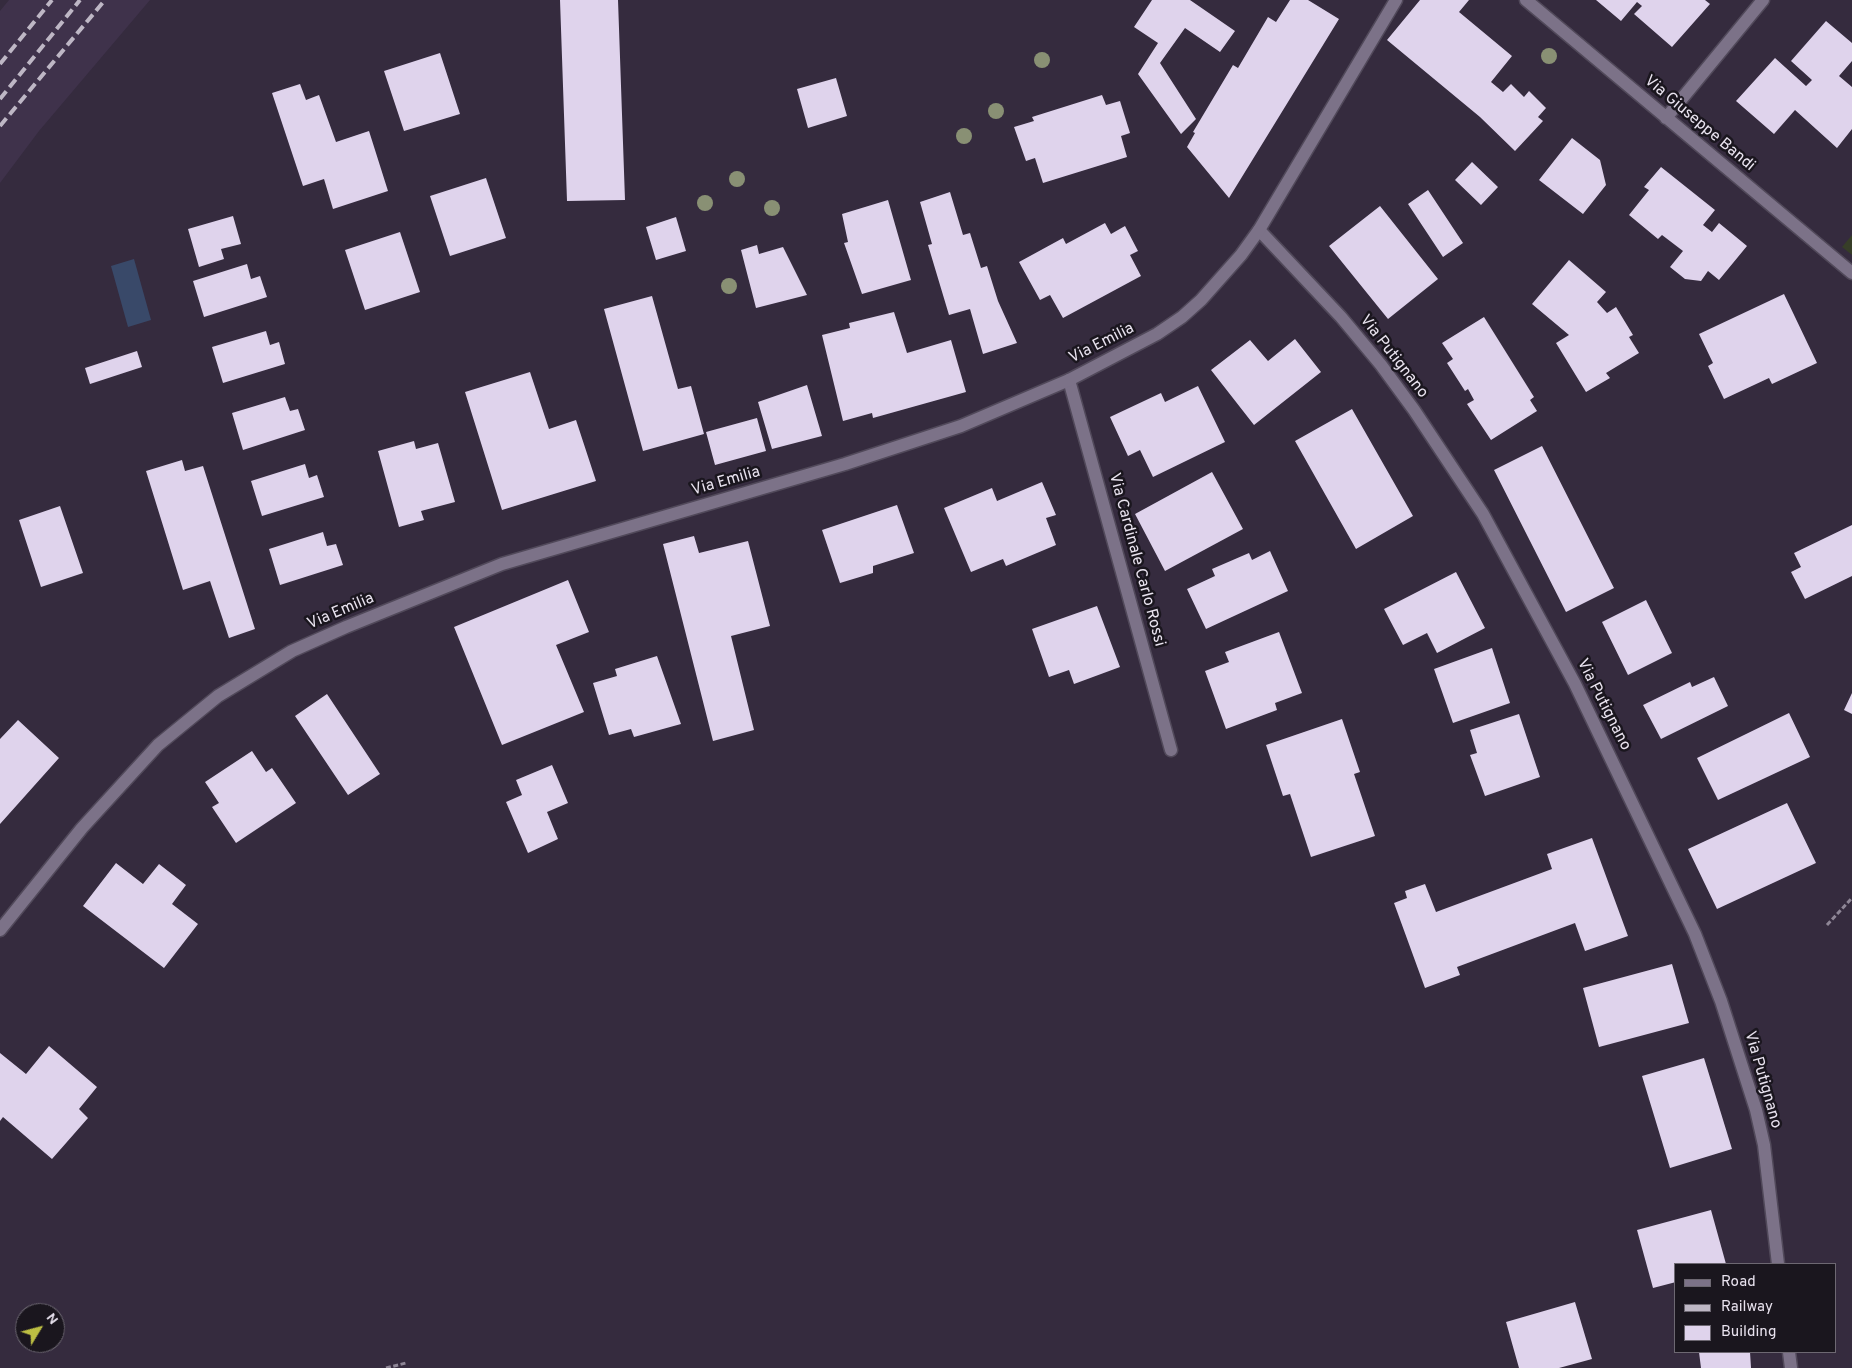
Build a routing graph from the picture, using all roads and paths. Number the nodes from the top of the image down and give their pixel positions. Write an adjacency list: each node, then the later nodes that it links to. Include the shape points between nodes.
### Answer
1 (1396, 0): 5 (street, Via Emilia)
2 (1526, 0): 4 (street, Via Giuseppe Bandi)
3 (1764, 0): 4 (street)
4 (1666, 118): 6 (street, Via Giuseppe Bandi)
5 (1259, 230): 7 (street, Via Emilia, via 1226,273 1182,317 1127,351); 12 (street, Via Putignano, via 1341,317 1414,410 1483,514 1575,684 1687,916 1721,1000 1764,1145)
6 (1852, 273)
7 (1069, 380): 8 (street, Via Cardinale Carlo Rossi); 11 (street, Via Emilia, via 961,426 872,456 494,567 292,651 218,696 158,745 82,828)
8 (1170, 750)
9 (1852, 898): 10 (path)
10 (1828, 925)
11 (0, 930)
12 (1778, 1263)
13 (1789, 1353): 16 (street)
14 (406, 1363): 15 (path)
15 (386, 1368)
16 (1792, 1368)

